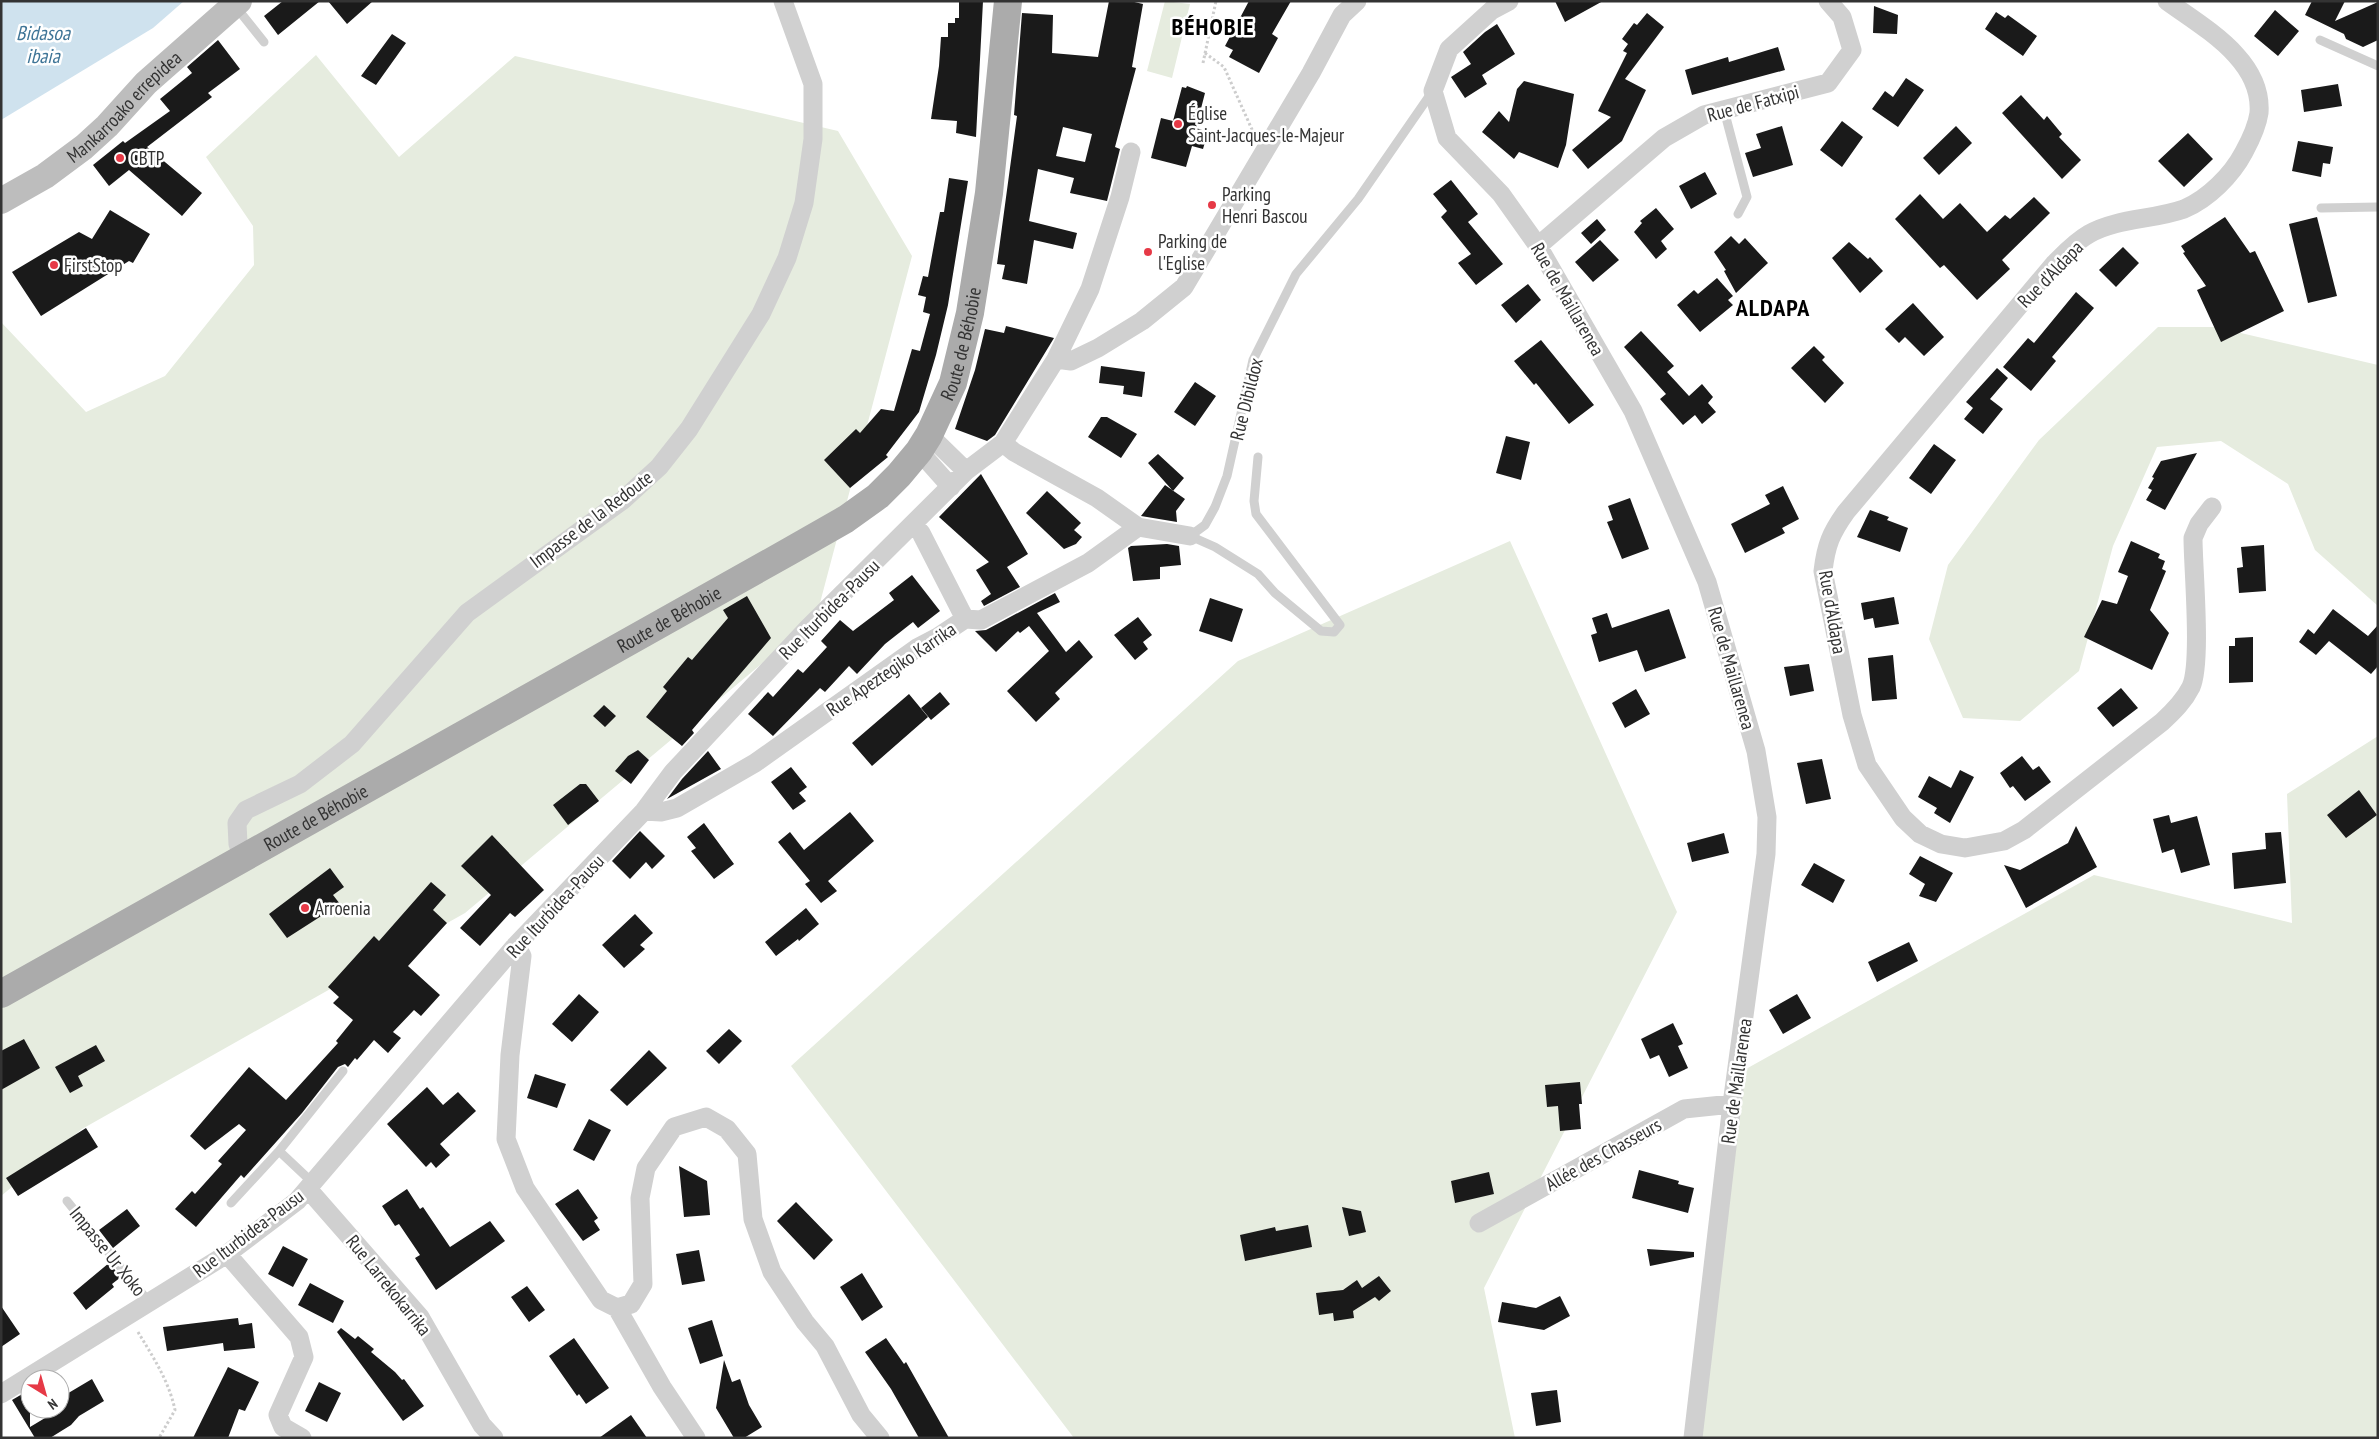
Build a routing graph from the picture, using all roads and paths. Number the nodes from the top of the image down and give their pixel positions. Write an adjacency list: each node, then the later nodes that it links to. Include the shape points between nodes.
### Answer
1 (784, 1): 35 (street, Impasse de la Redoute, via 813,84 813,139 804,204 788,258 761,314 689,429 659,467 623,500 467,613 352,744 300,784 246,810 237,823 238,844)
2 (1008, 1): 24 (main road, Route de Béhobie, via 989,193 970,313 953,383)
3 (1216, 1): 11 (path)
4 (1357, 1): 16 (street, via 1342,15)
5 (1509, 1): 14 (street, via 1492,10 1448,49)
6 (1828, 1): 15 (street, Rue de Fatxipi, via 1842,17 1852,50 1828,83)
7 (2167, 1): 29 (street, Rue d'Aldapa, via 2216,36 2247,69 2257,92 2258,114 2252,137 2240,159 2207,195 2185,208 2107,226 2071,247 1846,512 1832,531 1826,548 1823,571 1852,715 1867,765 1902,818 1920,834 1940,844 1965,848 2004,841 2024,830 2181,704 2192,685 2195,657 2193,538)
8 (237, 3): 10 (lane); 18 (main road, Mankarroako errepidea, via 146,83 84,147 45,176)
9 (2320, 40): 13 (lane)
10 (264, 42)
11 (1205, 53): 12 (path); 16 (path, via 1224,67 1259,146)
12 (1203, 63)
13 (2378, 66)
14 (1433, 91): 22 (street, Rue de Maillarenea, via 1447,138 1501,194); 32 (lane, Rue Dibildox, via 1358,199 1296,274 1253,360 1227,476 1215,507 1205,524)
15 (1724, 110): 21 (lane, via 1747,197); 22 (street, Rue de Fatxipi, via 1704,115 1664,138)
16 (1266, 150): 23 (street, via 1184,288 1142,321 1098,348 1071,361)
17 (1131, 152): 23 (street, Rue Iturbidea-Pausu, via 1090,289)
18 (1, 201)
19 (2378, 207): 20 (lane)
20 (2321, 208)
21 (1738, 214)
22 (1538, 246): 39 (street, Rue de Maillarenea, via 1633,411 1645,438 1707,582 1756,751 1767,817 1766,854)
23 (1056, 359): 25 (street, Rue Iturbidea-Pausu)
24 (924, 443): 27 (street); 28 (street); 35 (main road, Route de Béhobie, via 878,496 846,519)
25 (1009, 447): 27 (street, Rue Iturbidea-Pausu); 31 (street, via 1097,498)
26 (1258, 457): 32 (lane, via 1256,514 1340,625 1334,632 1321,631 1275,593 1258,574 1215,547)
27 (966, 470): 28 (street, Rue Iturbidea-Pausu)
28 (951, 487): 30 (street, Rue Iturbidea-Pausu)
29 (2212, 508)
30 (913, 524): 33 (street); 34 (street, Rue Iturbidea-Pausu, via 808,628 673,772)
31 (1138, 527): 32 (street); 33 (street, Rue Apeztegiko Karrika, via 1088,563 981,620)
32 (1190, 536)
33 (965, 619): 34 (street, Rue Apeztegiko Karrika, via 917,648 755,762 677,808 661,812)
34 (644, 811): 36 (street, Rue Iturbidea-Pausu)
35 (244, 857): 37 (main road, Route de Béhobie)
36 (516, 945): 41 (street, Rue Iturbidea-Pausu); 47 (street, via 522,956 510,1055 506,1139 525,1188 601,1300)
37 (1, 994)
38 (343, 1071): 40 (lane)
39 (1732, 1104): 44 (street, Allée des Chasseurs, via 1684,1109); 55 (street, Rue de Maillarenea)
40 (279, 1151): 41 (lane); 43 (lane)
41 (310, 1186): 45 (street, Rue Iturbidea-Pausu, via 298,1201); 52 (street, Rue Larrekokarrika, via 420,1317 482,1424)
42 (67, 1201): 46 (lane, Impasse Ur Xoko)
43 (231, 1203)
44 (1479, 1224)
45 (227, 1254): 46 (street, Rue Iturbidea-Pausu); 51 (street, via 299,1337 304,1357 278,1415 283,1427)
46 (149, 1302): 48 (street, Rue Iturbidea-Pausu)
47 (617, 1308): 53 (street, via 662,1387); 54 (street, via 631,1304 643,1284 640,1198 646,1168 674,1127 706,1117 727,1129 746,1154 753,1219 772,1272 825,1346 861,1415)
48 (128, 1315): 49 (street, Rue Iturbidea-Pausu); 50 (path, via 172,1394 175,1410)
49 (1, 1394)
50 (160, 1438)
51 (302, 1438)
52 (494, 1438)
53 (696, 1438)
54 (880, 1438)
55 (1693, 1438)

